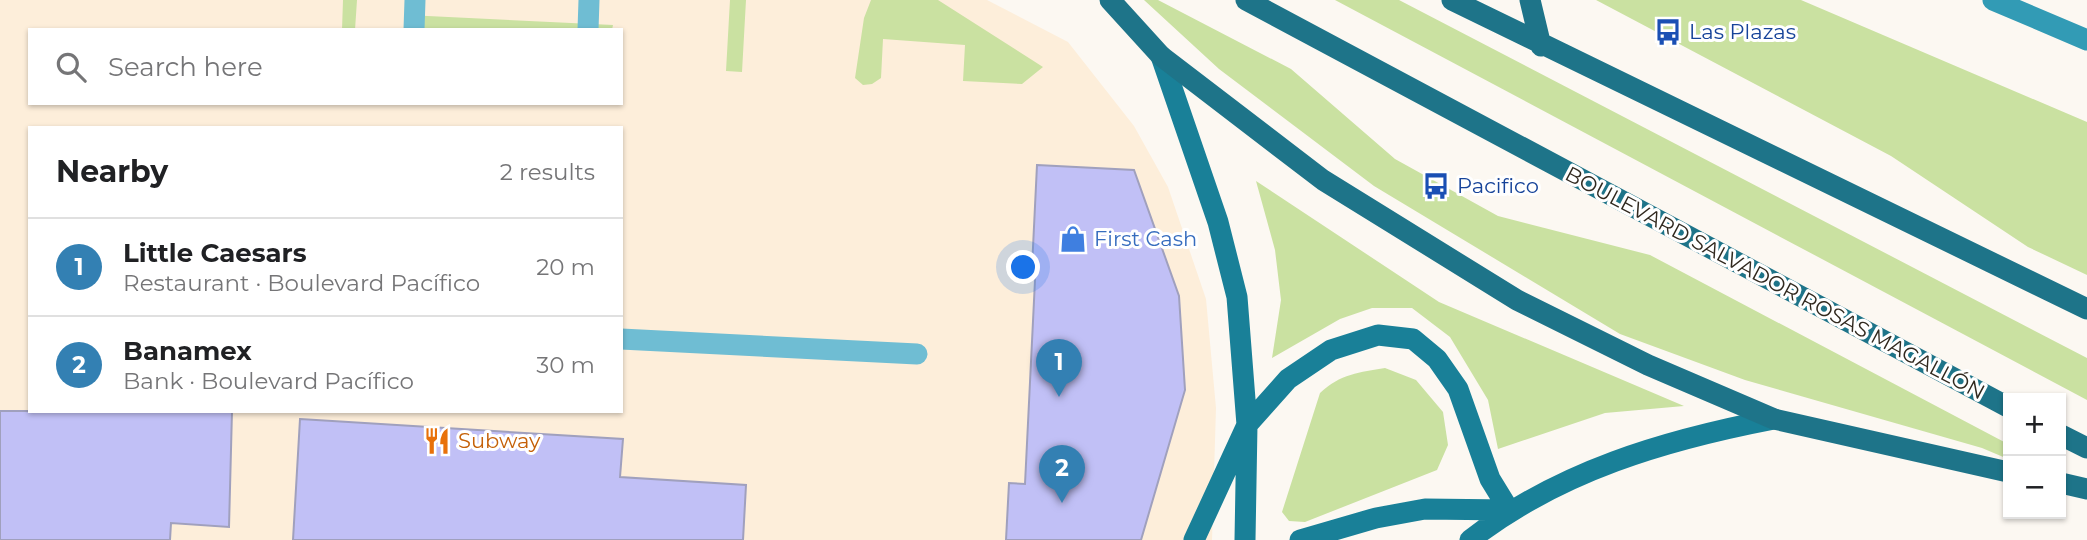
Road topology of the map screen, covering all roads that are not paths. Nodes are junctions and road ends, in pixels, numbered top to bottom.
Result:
1 (415, 0) edge
2 (589, 0) edge
3 (1110, 0) edge
4 (1246, 0) edge
5 (1451, 0) edge
6 (1530, 0) edge
7 (1993, 0) edge
8 (414, 28) edge
9 (588, 28) edge
10 (2087, 40) edge
11 (1541, 46) junction
12 (1161, 55) junction
13 (2087, 309) edge
14 (623, 339) edge
15 (917, 354) dead end
16 (2003, 404) edge
17 (1774, 419) junction
18 (1247, 425) junction
19 (2066, 438) edge
20 (2087, 449) edge
21 (2003, 471) edge
22 (2066, 484) edge
23 (2087, 489) edge
24 (1508, 510) junction
25 (1194, 540) edge
26 (1245, 540) edge
27 (1300, 540) edge
28 (1470, 540) edge

1 - 8 lane
2 - 9 lane
3 - 12 highway
4 - 16 highway, BOULEVARD SALVADOR ROSAS MAGALLÓN
5 - 11 highway
6 - 11 highway
7 - 10 main road
11 - 13 highway
12 - 17 highway
12 - 18 main road
14 - 15 lane
17 - 21 highway
17 - 24 main road
18 - 24 main road
18 - 25 main road
18 - 26 main road
19 - 20 highway
22 - 23 highway
24 - 27 main road
24 - 28 main road

